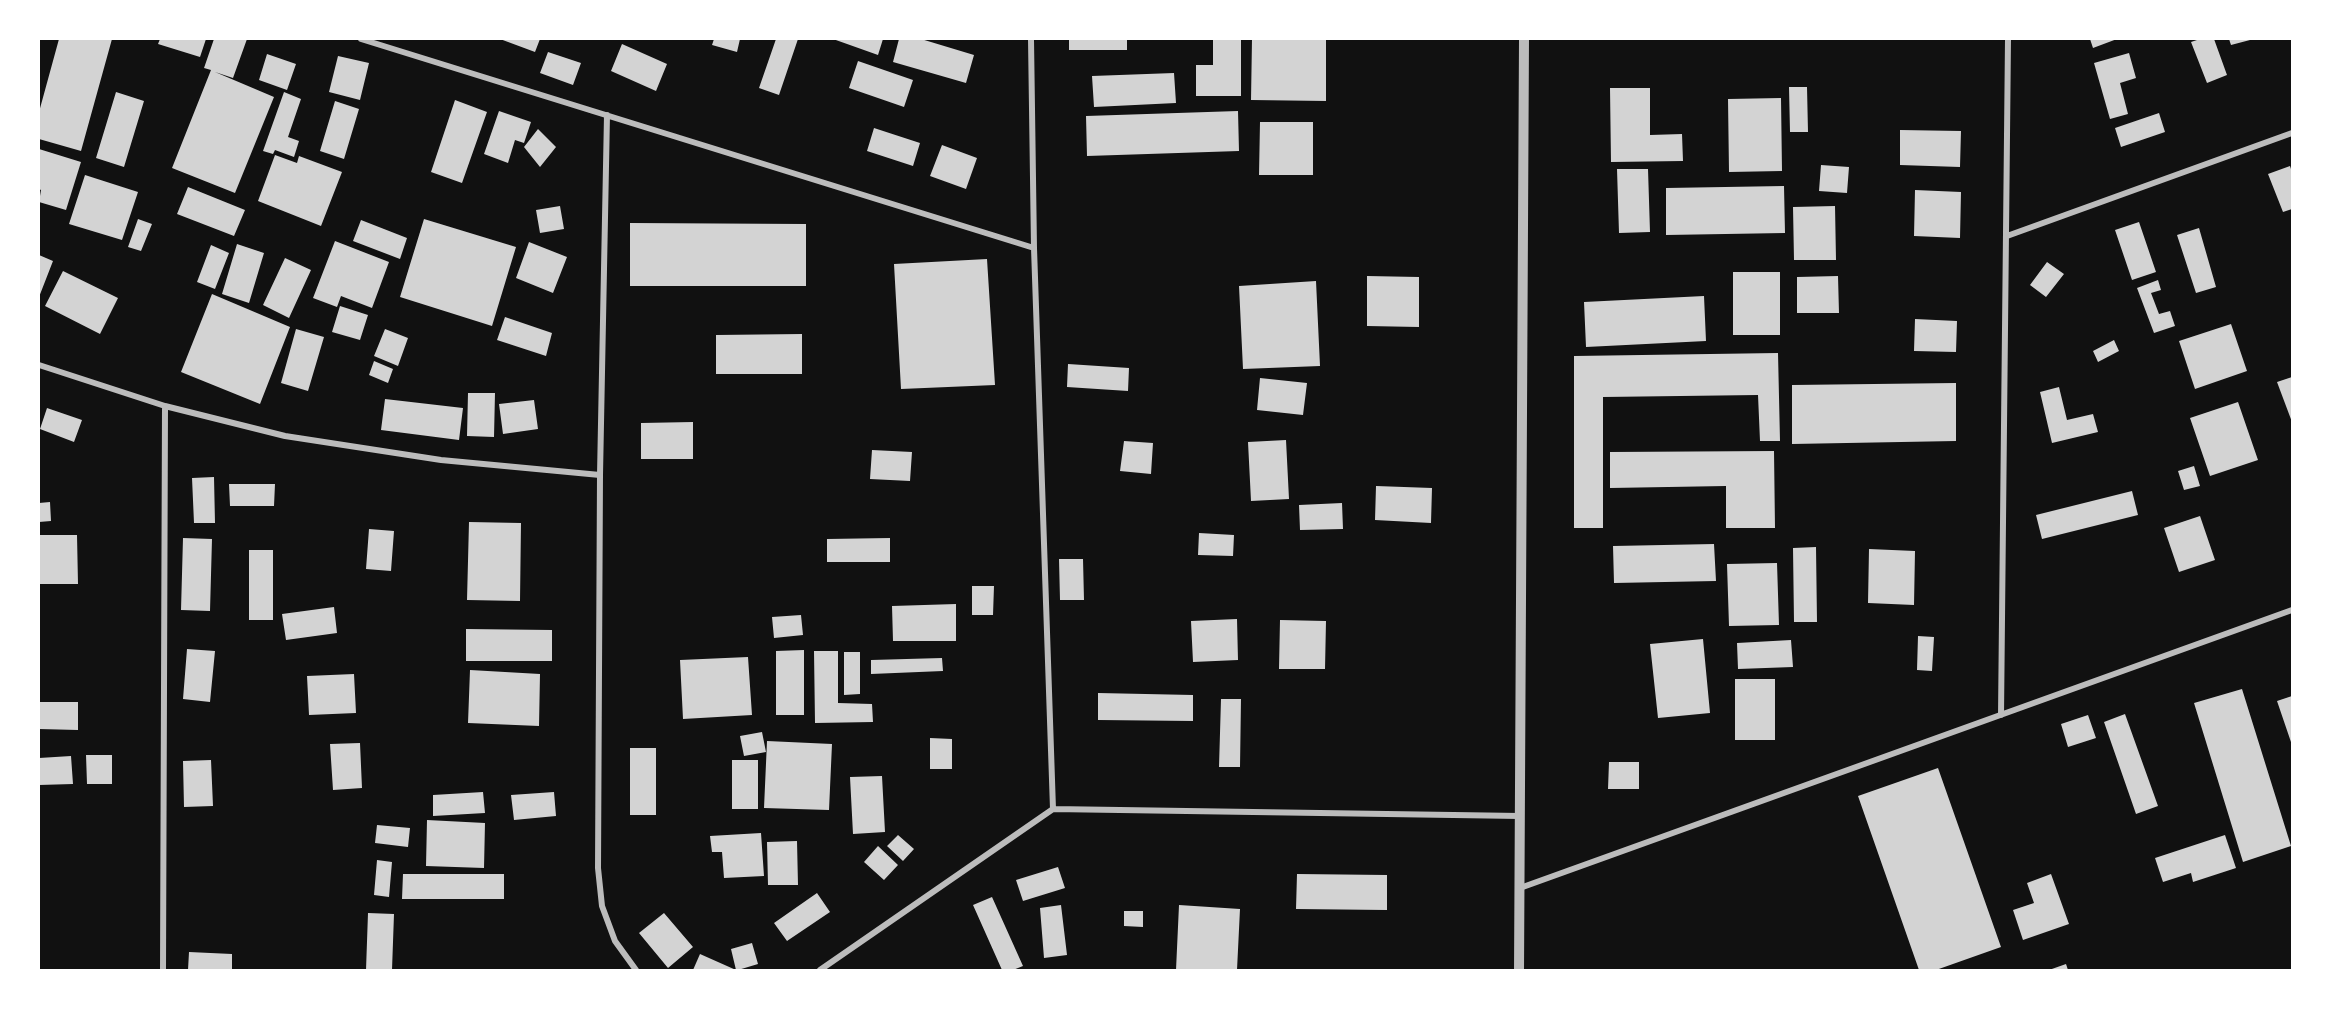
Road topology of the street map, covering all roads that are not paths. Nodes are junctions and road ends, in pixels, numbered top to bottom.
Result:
1 (361, 39) edge
2 (1031, 39) edge
3 (1524, 39) edge
4 (2008, 39) edge
5 (607, 115) junction
6 (2292, 133) edge
7 (2007, 236) junction
8 (1034, 248) junction
9 (39, 365) edge
10 (165, 406) junction
11 (600, 475) junction
12 (2292, 610) edge
13 (2001, 715) junction
14 (1053, 809) junction
15 (1520, 816) junction
16 (1520, 888) junction
17 (163, 970) edge
18 (636, 970) edge
19 (820, 970) edge
20 (1519, 970) edge

1 - 5 street
2 - 8 street
3 - 15 street
4 - 7 street
5 - 8 street
5 - 11 street
6 - 7 street
7 - 13 street
8 - 14 street
9 - 10 street
10 - 11 street
10 - 17 street
11 - 18 street
12 - 13 street
13 - 16 street
14 - 15 street
14 - 19 street
15 - 16 street
16 - 20 street

